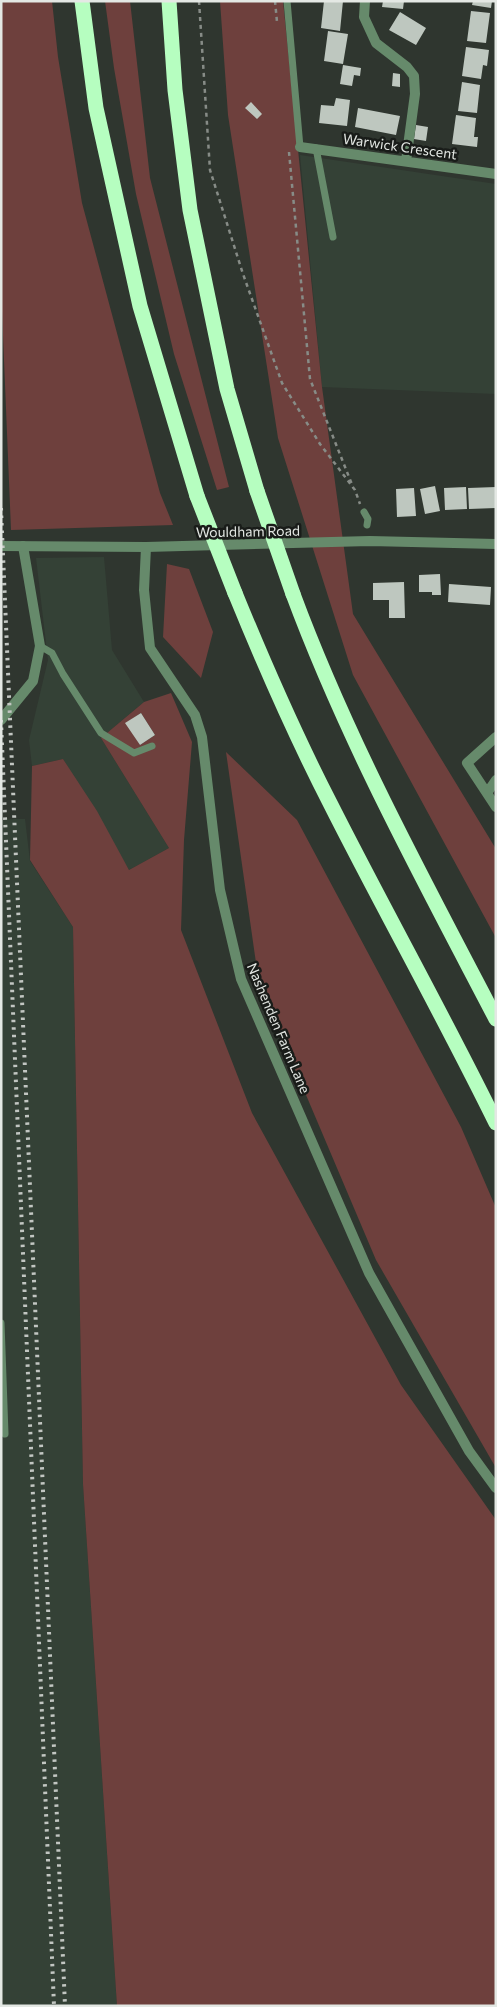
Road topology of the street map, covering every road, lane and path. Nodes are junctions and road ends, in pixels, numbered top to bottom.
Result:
1 (82, 1) edge
2 (169, 1) edge
3 (200, 1) edge
4 (275, 1) edge
5 (287, 1) edge
6 (365, 1) edge
7 (278, 31) dead end
8 (300, 147) joint
9 (316, 148) junction
10 (289, 150) dead end
11 (406, 161) junction
12 (496, 174) edge
13 (333, 237) dead end
14 (355, 490) junction
15 (364, 512) joint
16 (367, 525) dead end
17 (496, 544) edge
18 (1, 546) edge
19 (23, 546) junction
20 (146, 547) junction
21 (40, 646) junction
22 (1, 720) edge
23 (496, 737) edge
24 (152, 746) dead end
25 (496, 780) edge
26 (487, 793) junction
27 (496, 806) edge
28 (496, 1019) edge
29 (496, 1123) edge
30 (1, 1323) edge
31 (6, 1434) dead end
32 (496, 1488) edge

1 - 29 highway, bridge
2 - 28 highway, bridge
3 - 14 path
4 - 7 path
5 - 8 lane
6 - 11 street
8 - 9 street, Warwick Crescent
9 - 11 street, Warwick Crescent
9 - 13 lane
10 - 14 path
11 - 12 street, Warwick Crescent
14 - 15 path
15 - 16 lane
17 - 20 street, Wouldham Road
18 - 19 street, Wouldham Road
19 - 20 street, Wouldham Road
19 - 21 street
20 - 32 street, Nashenden Farm Lane
21 - 22 street
21 - 24 lane
23 - 26 street
25 - 26 street
26 - 27 street
30 - 31 lane

